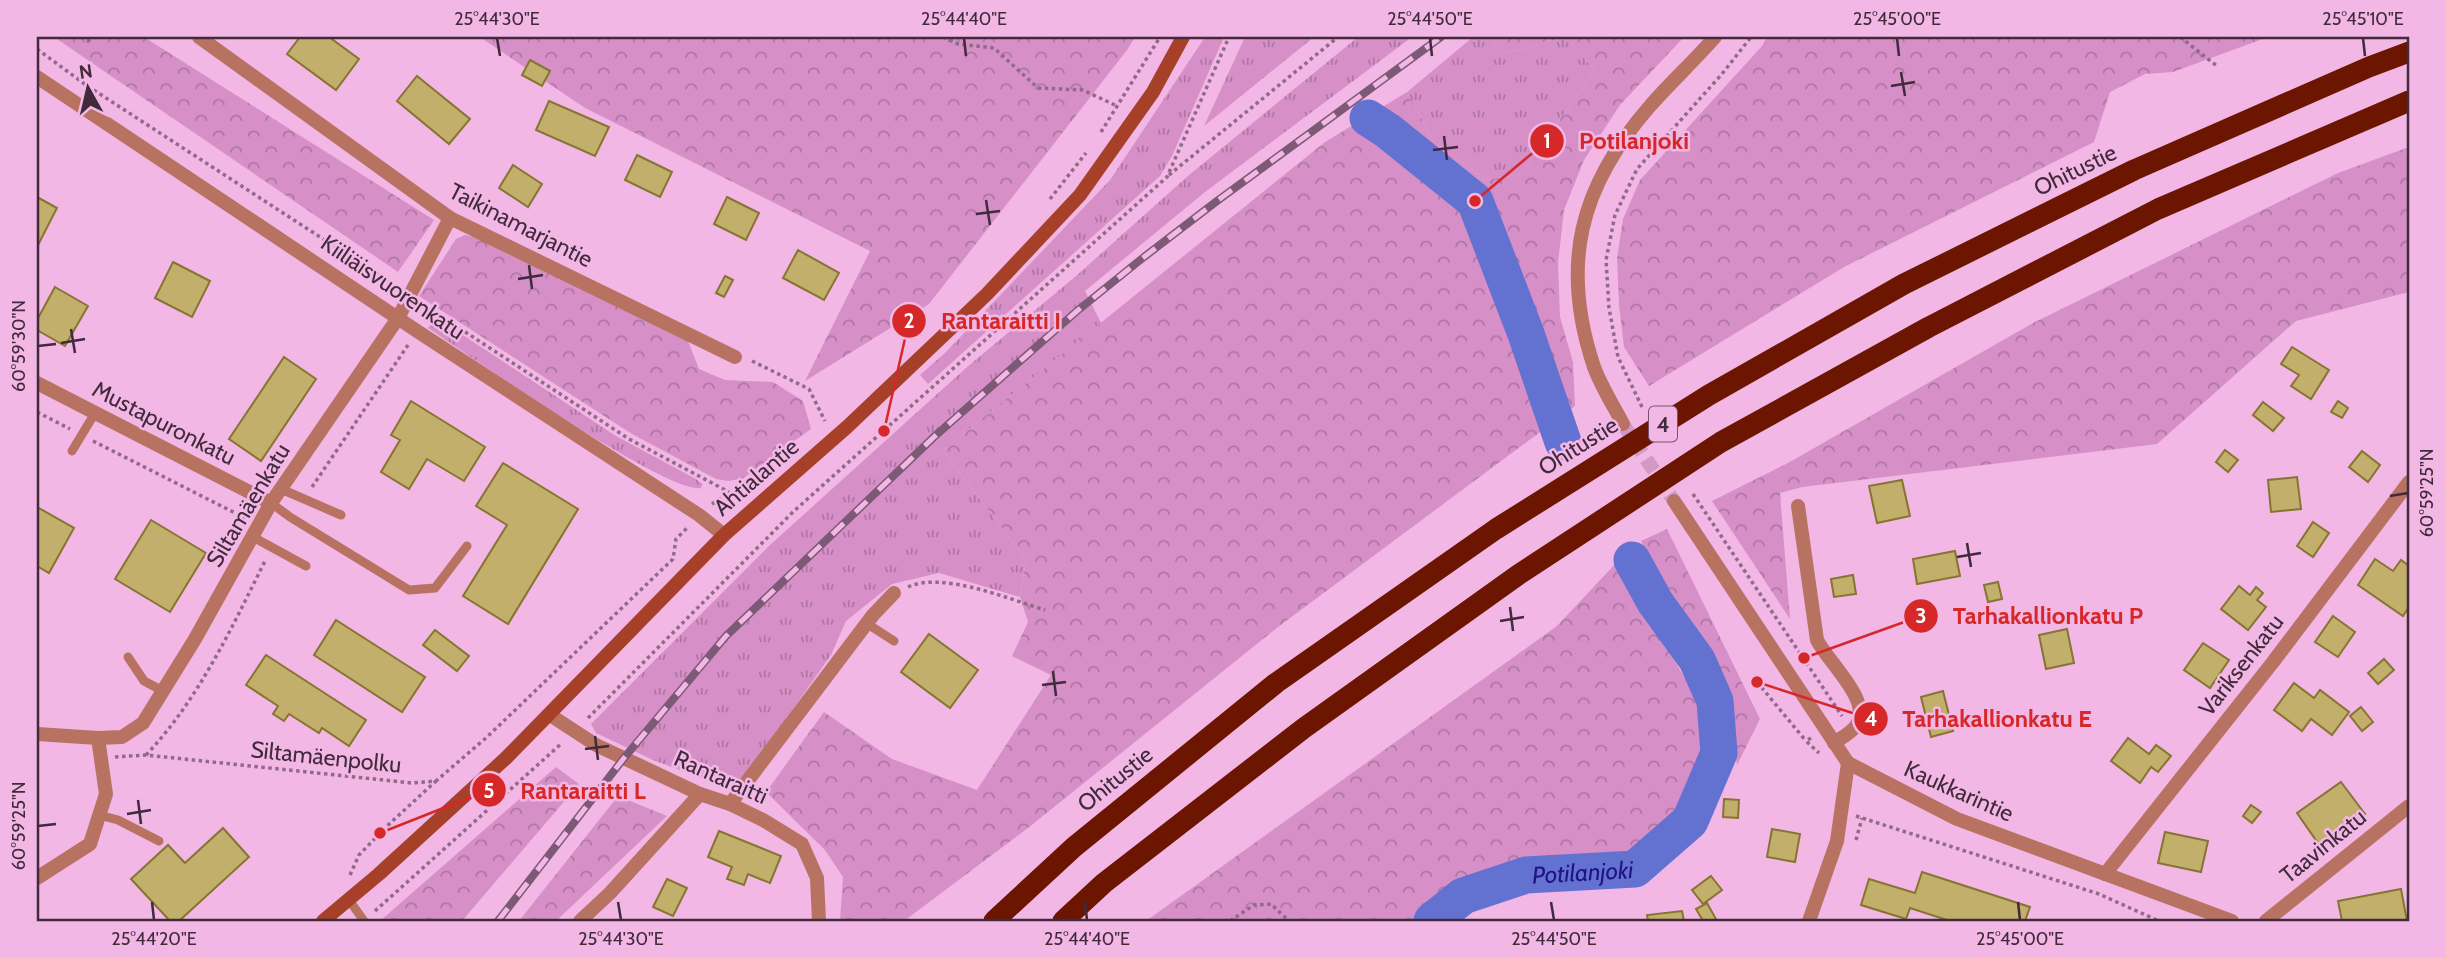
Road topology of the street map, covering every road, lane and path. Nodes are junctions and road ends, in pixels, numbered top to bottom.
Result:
1 (80, 37) edge
2 (95, 37) edge
3 (199, 37) edge
4 (943, 37) edge
5 (1160, 37) edge
6 (1183, 37) edge
7 (1229, 37) edge
8 (1338, 37) edge
9 (1715, 37) edge
10 (1751, 37) edge
11 (2180, 37) edge
12 (37, 49) edge
13 (2409, 52) edge
14 (2217, 66) dead end
15 (37, 77) edge
16 (2409, 101) edge
17 (1117, 106) junction
18 (1095, 142) dead end
19 (1087, 152) dead end
20 (1167, 177) junction
21 (1045, 205) dead end
22 (450, 218) junction
23 (411, 296) junction
24 (398, 318) junction
25 (735, 356) dead end
26 (758, 363) dead end
27 (37, 383) edge
28 (1642, 407) dead end
29 (37, 412) edge
30 (95, 413) junction
31 (834, 415) dead end
32 (825, 421) junction
33 (1623, 424) tunnel mouth
34 (816, 429) dead end
35 (82, 435) junction
36 (72, 452) dead end
37 (762, 479) dead end
38 (2409, 482) edge
39 (281, 489) junction
40 (729, 492) junction
41 (1674, 501) tunnel mouth
42 (271, 503) junction
43 (1798, 506) dead end
44 (699, 514) junction
45 (341, 515) dead end
46 (256, 531) junction
47 (724, 535) junction
48 (467, 546) dead end
49 (306, 566) dead end
50 (894, 593) joint
51 (1045, 610) dead end
52 (866, 623) junction
53 (894, 641) dead end
54 (128, 657) dead end
55 (1757, 682) dead end
56 (163, 691) junction
57 (550, 715) junction
58 (574, 732) junction
59 (37, 734) edge
60 (98, 738) junction
61 (1806, 741) dead end
62 (1834, 743) junction
63 (146, 755) dead end
64 (1848, 763) junction
65 (436, 781) junction
66 (700, 794) junction
67 (730, 804) junction
68 (2409, 806) edge
69 (99, 815) junction
70 (1862, 818) dead end
71 (159, 841) dead end
72 (2105, 874) junction
73 (37, 878) edge
74 (343, 881) dead end
75 (349, 900) junction
76 (374, 912) dead end
77 (323, 921) edge
78 (364, 921) edge
79 (580, 921) edge
80 (819, 921) edge
81 (994, 921) edge
82 (1063, 921) edge
83 (1230, 921) edge
84 (1289, 921) edge
85 (1809, 921) edge
86 (2159, 921) edge
87 (2232, 921) edge
88 (2266, 921) edge

1 - 2 path
3 - 22 street, Taikinamarjantie
4 - 17 path
5 - 17 path
6 - 47 main road, Ahtialantie
7 - 20 path
8 - 20 path
9 - 33 street
10 - 28 path
11 - 14 path
12 - 23 path
13 - 81 highway, Ohitustie / 4
15 - 24 street, Kiiliäisvuorenkatu
16 - 82 highway, 4
17 - 18 path
19 - 21 path
20 - 58 path
22 - 23 street, Siltamäenkatu
22 - 25 street, Taikinamarjantie
23 - 24 street, Siltamäenkatu
23 - 40 path
24 - 39 street, Siltamäenkatu
24 - 44 street, Kiiliäisvuorenkatu
26 - 32 path
27 - 30 street, Mustapuronkatu
29 - 35 path
30 - 35 lane
30 - 42 street, Mustapuronkatu
31 - 32 path
32 - 34 path
35 - 36 lane
35 - 46 path
37 - 40 path
38 - 72 street, Variksenkatu
39 - 42 street, Siltamäenkatu
39 - 45 lane
40 - 44 path
41 - 62 street, Kaukkarintie
42 - 46 street, Siltamäenkatu
42 - 48 lane
43 - 62 street
44 - 47 street, Kiiliäisvuorenkatu
44 - 65 path
46 - 49 lane
46 - 56 street, Siltamäenkatu
47 - 57 main road, Ahtialantie
50 - 51 path
50 - 52 street
52 - 53 lane
52 - 67 street
54 - 56 lane
55 - 61 path
56 - 60 street, Siltamäenkatu
57 - 58 street, Rantaraitti
57 - 75 main road, Ahtialantie
58 - 66 street, Rantaraitti
58 - 76 path
59 - 60 street, Siltamäenkatu
60 - 69 street
62 - 64 street, Kaukkarintie
63 - 65 path, Siltamäenpolku
64 - 72 street, Kaukkarintie
64 - 85 street
65 - 74 path
66 - 67 street, Rantaraitti
66 - 79 street
67 - 80 street, Rantaraitti
68 - 88 street, Taavinkatu
69 - 71 lane
69 - 73 street
70 - 86 path
72 - 87 street, Kaukkarintie
75 - 77 main road, Ahtialantie
75 - 78 lane
83 - 84 path

